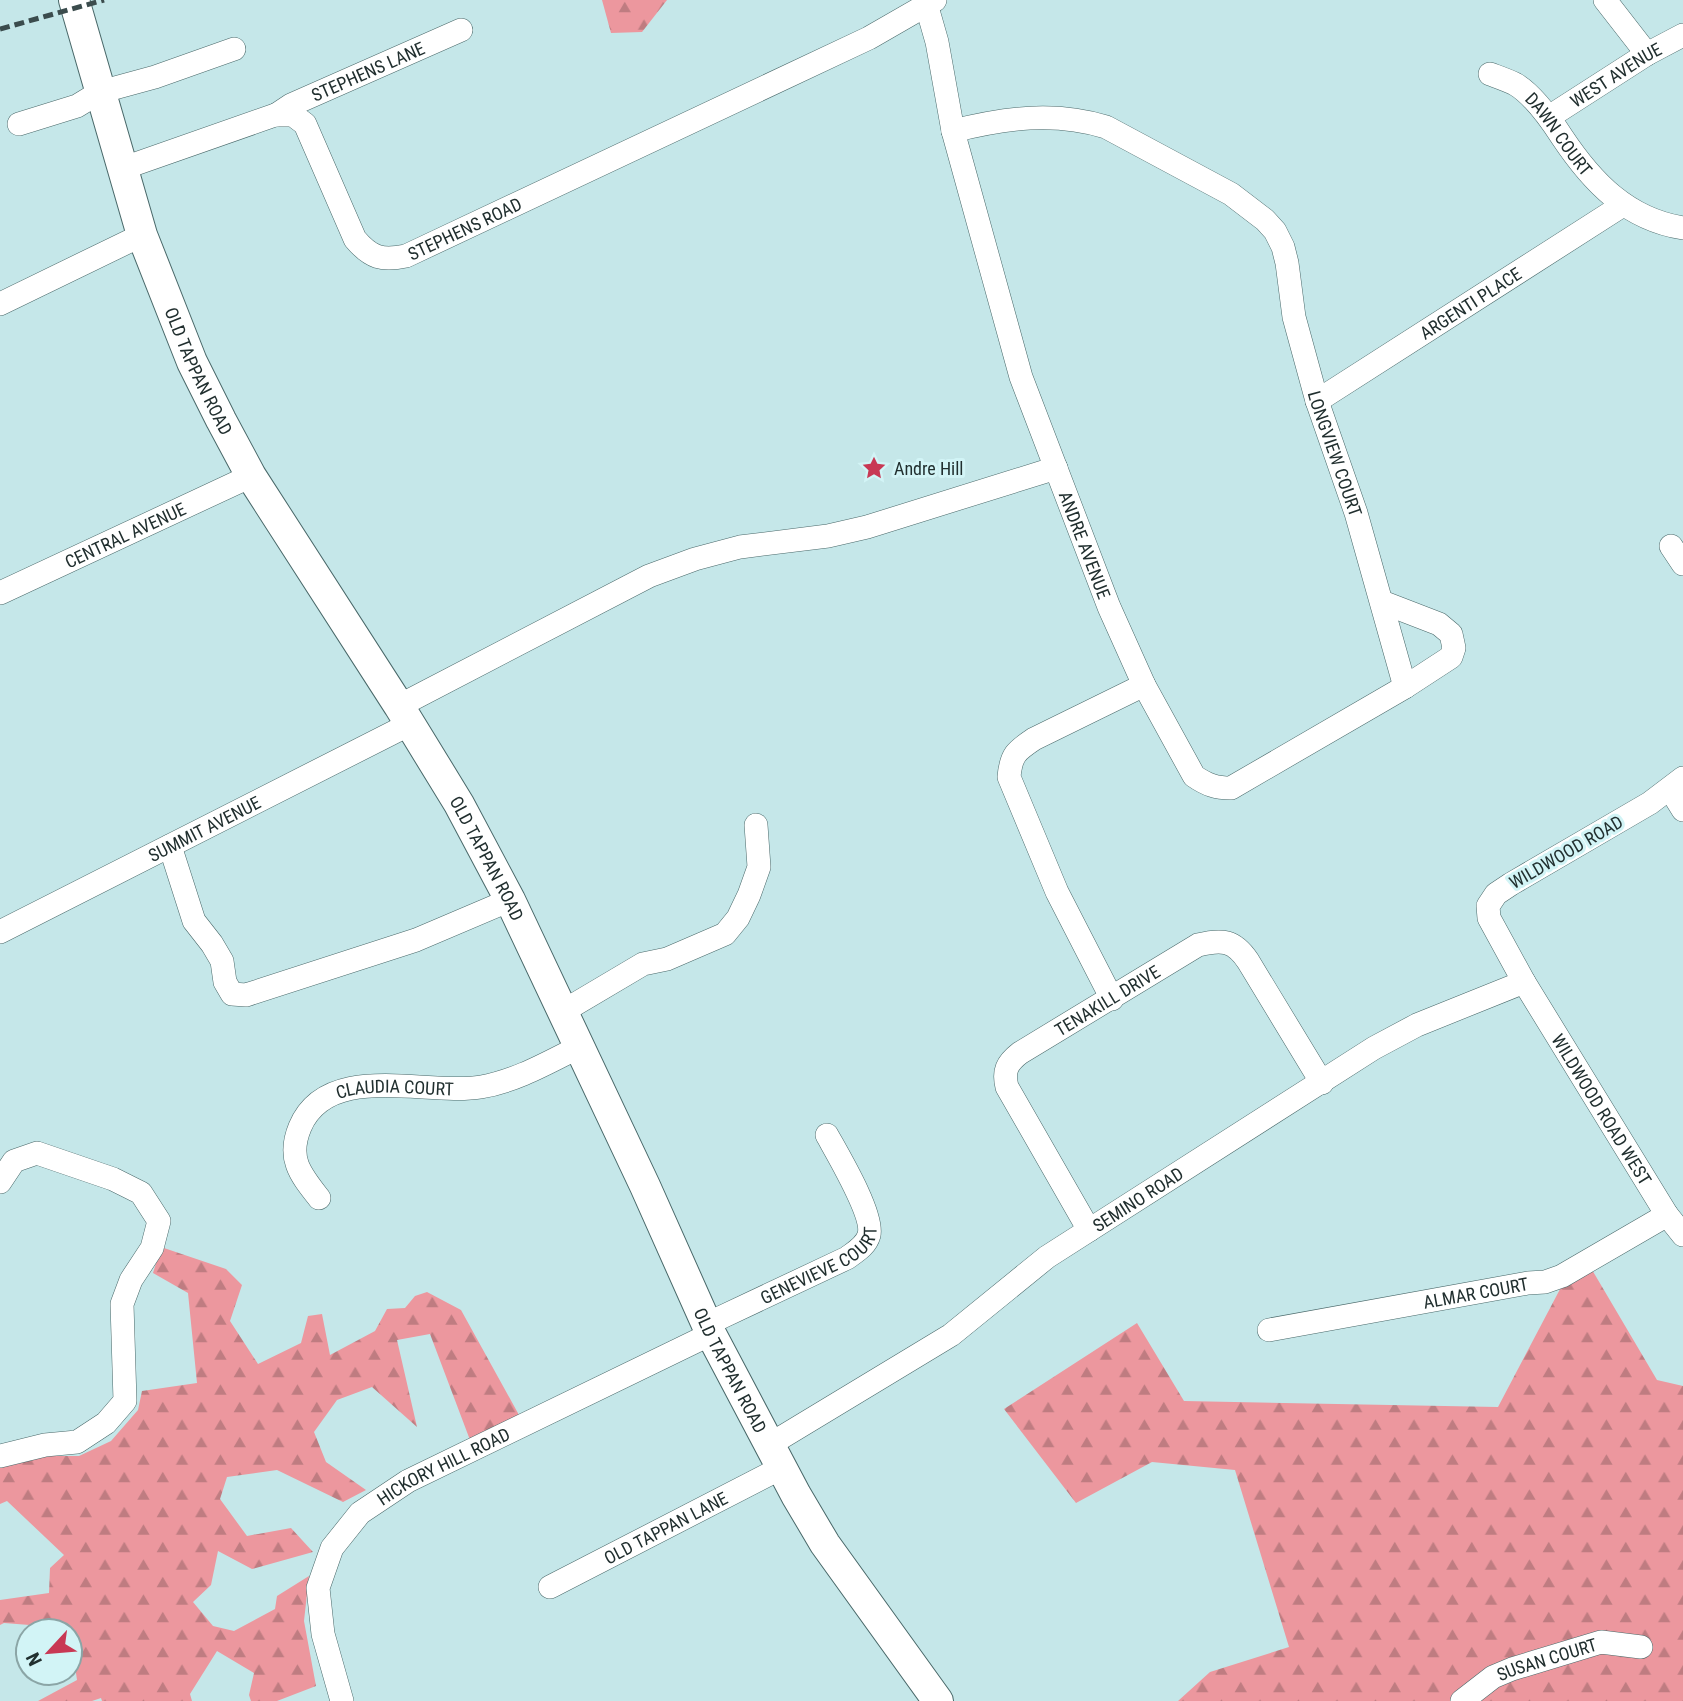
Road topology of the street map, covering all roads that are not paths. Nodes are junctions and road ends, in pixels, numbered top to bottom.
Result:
1 (74, 0) edge
2 (1605, 0) edge
3 (929, 2) edge
4 (461, 30) dead end
5 (1683, 35) edge
6 (234, 49) dead end
7 (1647, 54) junction
8 (1490, 74) dead end
9 (100, 92) junction
10 (275, 115) junction
11 (1549, 117) junction
12 (19, 124) dead end
13 (953, 131) junction
14 (121, 169) junction
15 (1623, 205) junction
16 (1683, 228) edge
17 (142, 235) junction
18 (0, 304) edge
19 (1317, 401) junction
20 (1056, 468) junction
21 (251, 476) junction
22 (0, 593) edge
23 (1382, 602) junction
24 (1144, 685) junction
25 (1405, 687) junction
26 (405, 715) junction
27 (1677, 784) edge
28 (1683, 810) edge
29 (756, 824) dead end
30 (170, 846) junction
31 (510, 900) junction
32 (0, 932) edge
33 (1524, 982) junction
34 (1112, 999) junction
35 (562, 1012) junction
36 (579, 1047) junction
37 (1322, 1083) junction
38 (827, 1135) dead end
39 (0, 1182) edge
40 (319, 1198) dead end
41 (1667, 1216) junction
42 (1089, 1230) junction
43 (1683, 1235) edge
44 (709, 1329) junction
45 (1269, 1330) dead end
46 (0, 1456) edge
47 (775, 1456) junction
48 (550, 1587) dead end
49 (1641, 1647) dead end
50 (342, 1701) edge
51 (937, 1701) edge
52 (1462, 1701) edge

1 - 9 main road, OLD TAPPAN ROAD
2 - 7 street
3 - 10 street, STEPHENS ROAD
3 - 13 street, ANDRE AVENUE
4 - 10 street, STEPHENS LANE
5 - 7 street, WEST AVENUE
6 - 9 street
7 - 11 street, WEST AVENUE
8 - 11 street, DAWN COURT
9 - 12 street
9 - 14 main road, OLD TAPPAN ROAD
10 - 14 street
11 - 15 street, DAWN COURT
13 - 19 street, LONGVIEW COURT
13 - 20 street, ANDRE AVENUE
14 - 17 main road, OLD TAPPAN ROAD
15 - 16 street, DAWN COURT
15 - 19 street, ARGENTI PLACE
17 - 18 street
17 - 21 main road, OLD TAPPAN ROAD
19 - 23 street, LONGVIEW COURT
20 - 24 street, ANDRE AVENUE
20 - 26 street
21 - 22 street, CENTRAL AVENUE
21 - 26 main road, OLD TAPPAN ROAD
23 - 25 street, LONGVIEW COURT
23 - 25 street
24 - 25 street
24 - 34 street
26 - 30 street, SUMMIT AVENUE
26 - 31 main road, OLD TAPPAN ROAD
27 - 28 street
27 - 33 street, WILDWOOD ROAD
29 - 35 street
30 - 31 street
30 - 32 street, SUMMIT AVENUE
31 - 35 main road, OLD TAPPAN ROAD
33 - 37 street, SEMINO ROAD
33 - 41 street, WILDWOOD ROAD WEST
34 - 37 street, TENAKILL DRIVE
34 - 42 street, TENAKILL DRIVE
35 - 36 main road, OLD TAPPAN ROAD
36 - 40 street, CLAUDIA COURT
36 - 44 main road, OLD TAPPAN ROAD
37 - 42 street, SEMINO ROAD
38 - 44 street, GENEVIEVE COURT
39 - 46 street
41 - 43 street, WILDWOOD ROAD WEST
41 - 45 street, ALMAR COURT
42 - 47 street, SEMINO ROAD
44 - 47 main road, OLD TAPPAN ROAD
44 - 50 street, HICKORY HILL ROAD
47 - 48 street, OLD TAPPAN LANE
47 - 51 main road, OLD TAPPAN ROAD
49 - 52 street, SUSAN COURT

